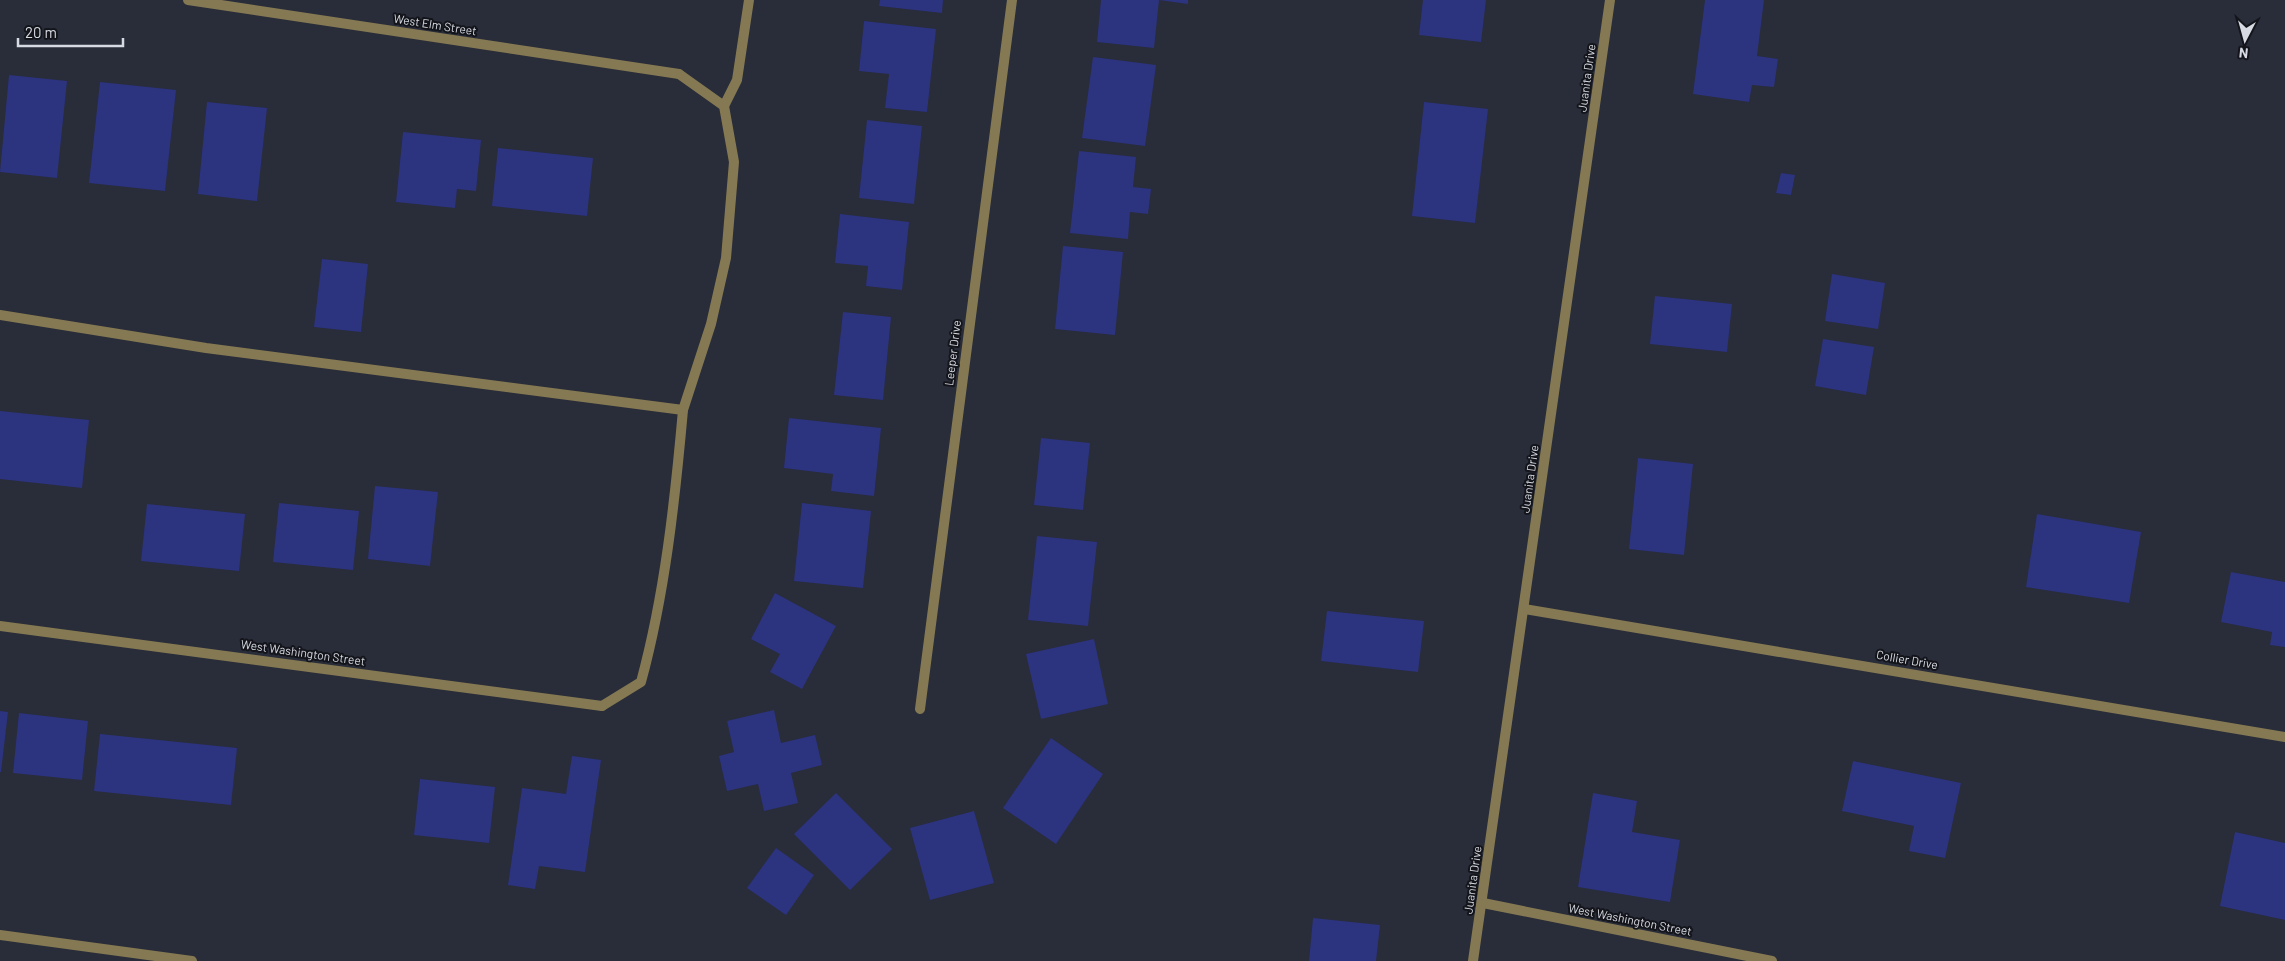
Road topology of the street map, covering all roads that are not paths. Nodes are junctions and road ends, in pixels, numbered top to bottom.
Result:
1 (188, 0) edge
2 (748, 0) edge
3 (1012, 0) edge
4 (1610, 0) edge
5 (724, 106) junction
6 (0, 315) edge
7 (683, 410) junction
8 (1524, 609) junction
9 (0, 626) edge
10 (920, 709) dead end
11 (2285, 737) edge
12 (1483, 903) junction
13 (0, 935) edge
14 (192, 961) edge
15 (1473, 961) edge
16 (1772, 961) edge

1 - 5 street, West Elm Street
2 - 5 street
3 - 10 street, Leeper Drive
4 - 8 street, Juanita Drive
5 - 7 street
6 - 7 street
7 - 9 street, West Washington Street
8 - 11 street, Collier Drive
8 - 12 street, Juanita Drive
12 - 15 street, Juanita Drive
12 - 16 street, West Washington Street
13 - 14 street

